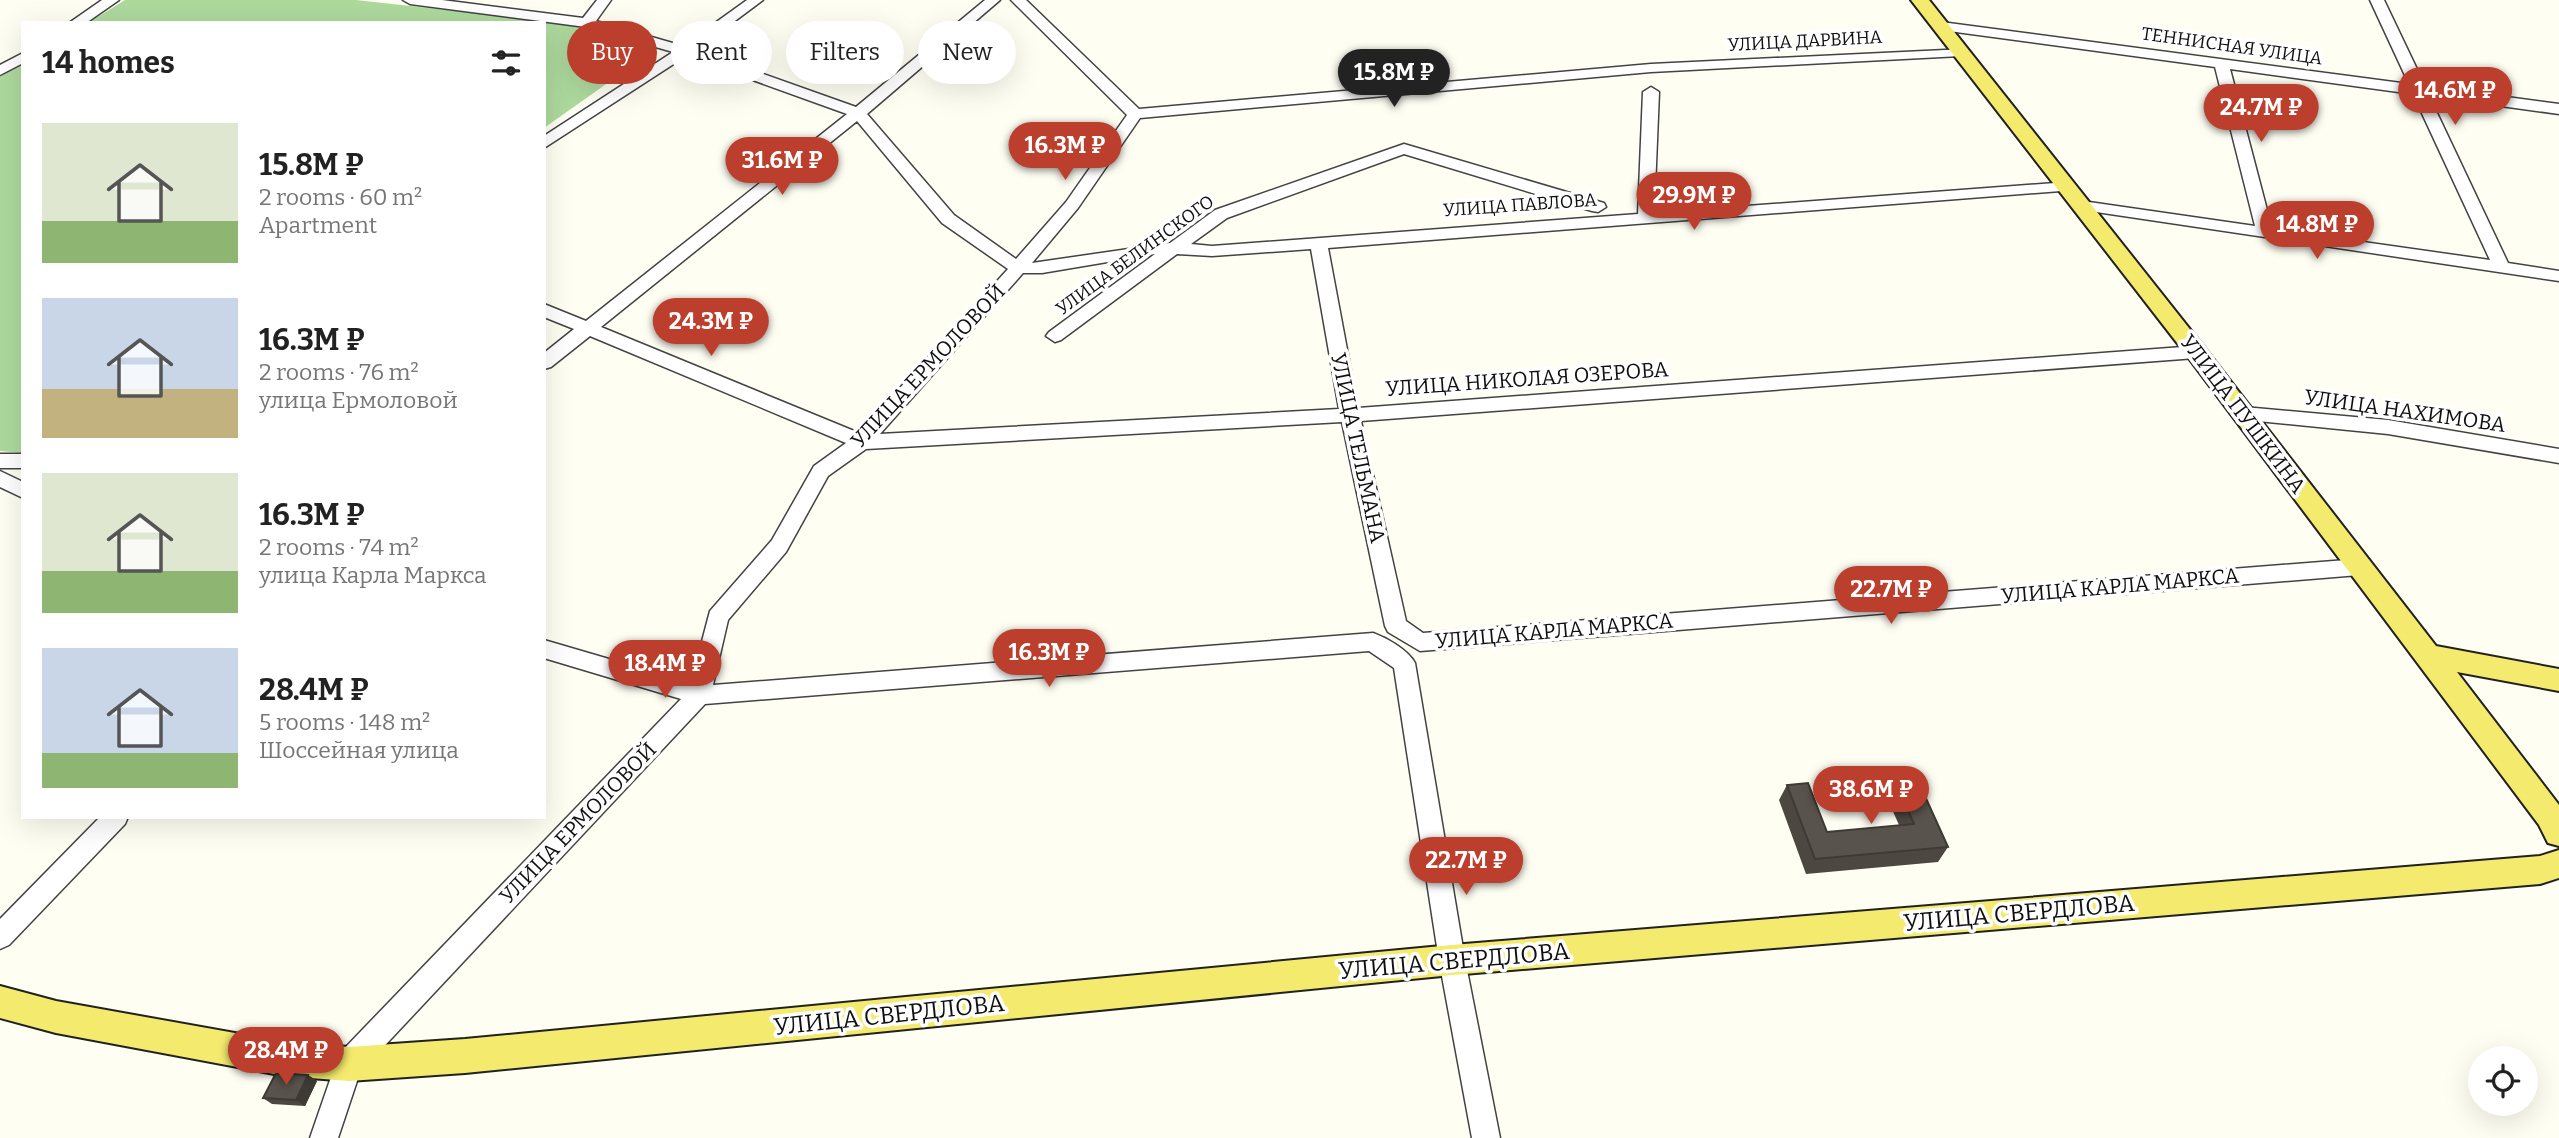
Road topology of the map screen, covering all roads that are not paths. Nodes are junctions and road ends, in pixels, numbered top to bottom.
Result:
1 (113, 0) edge
2 (410, 0) edge
3 (604, 0) edge
4 (756, 0) edge
5 (993, 0) edge
6 (1018, 0) edge
7 (1920, 0) edge
8 (2376, 0) edge
9 (79, 21) edge
10 (572, 21) edge
11 (588, 21) edge
12 (727, 21) edge
13 (1941, 26) junction
14 (1961, 52) junction
15 (21, 58) edge
16 (671, 60) edge
17 (2221, 63) junction
18 (0, 71) edge
19 (772, 82) edge
20 (2417, 91) junction
21 (1651, 92) dead end
22 (2559, 109) edge
23 (858, 113) junction
24 (1135, 114) junction
25 (546, 142) edge
26 (2068, 187) junction
27 (2082, 206) junction
28 (1598, 207) dead end
29 (1646, 217) junction
30 (2265, 234) junction
31 (1318, 241) junction
32 (1174, 248) junction
33 (1018, 268) junction
34 (2502, 268) junction
35 (2559, 276) edge
36 (546, 311) edge
37 (586, 328) junction
38 (1055, 336) dead end
39 (2196, 352) junction
40 (546, 361) edge
41 (2244, 414) junction
42 (1350, 415) junction
43 (862, 442) junction
44 (2559, 457) edge
45 (0, 461) edge
46 (21, 461) edge
47 (0, 478) edge
48 (21, 490) edge
49 (2359, 567) junction
50 (1420, 642) joint
51 (546, 650) edge
52 (2428, 656) junction
53 (2559, 680) edge
54 (699, 695) junction
55 (114, 819) edge
56 (2559, 833) edge
57 (2559, 864) edge
58 (0, 937) edge
59 (1452, 960) junction
60 (0, 1002) edge
61 (349, 1064) junction
62 (324, 1138) edge
63 (1486, 1138) edge

1 - 9 street
2 - 10 street
3 - 11 street
4 - 12 street
5 - 23 street
6 - 24 street
7 - 13 main road, УЛИЦА ПУШКИНА
8 - 20 street
13 - 14 main road, УЛИЦА ПУШКИНА
13 - 17 street, ТЕННИСНАЯ УЛИЦА
14 - 24 street, УЛИЦА ДАРВИНА
14 - 26 main road, УЛИЦА ПУШКИНА
15 - 18 street
16 - 25 street
17 - 20 street, ТЕННИСНАЯ УЛИЦА
17 - 30 street
19 - 23 street
20 - 22 street, ТЕННИСНАЯ УЛИЦА
20 - 34 street
21 - 29 street
23 - 33 street
23 - 37 street
24 - 33 street, УЛИЦА ЕРМОЛОВОЙ
26 - 27 main road, УЛИЦА ПУШКИНА
26 - 29 street, УЛИЦА ПАВЛОВА
27 - 30 street
27 - 39 main road, УЛИЦА ПУШКИНА
28 - 32 street, УЛИЦА БЕЛИНСКОГО
29 - 31 street, УЛИЦА ПАВЛОВА
30 - 34 street
31 - 32 street, УЛИЦА ПАВЛОВА
31 - 42 street, УЛИЦА ТЕЛЬМАНА
32 - 33 street, УЛИЦА ПАВЛОВА
32 - 38 street, УЛИЦА БЕЛИНСКОГО
33 - 43 street, УЛИЦА ЕРМОЛОВОЙ
34 - 35 street
36 - 37 street
37 - 40 street
37 - 43 street
39 - 41 main road, УЛИЦА ПУШКИНА
39 - 42 street, УЛИЦА НИКОЛАЯ ОЗЕРОВА
41 - 44 street, УЛИЦА НАХИМОВА
41 - 49 main road, УЛИЦА ПУШКИНА
42 - 43 street, УЛИЦА НИКОЛАЯ ОЗЕРОВА
42 - 50 street, УЛИЦА ТЕЛЬМАНА
43 - 54 street, УЛИЦА ЕРМОЛОВОЙ
45 - 46 street
47 - 48 street
49 - 50 street, УЛИЦА КАРЛА МАРКСА
49 - 52 main road, УЛИЦА ПУШКИНА
51 - 54 street
52 - 53 main road
52 - 56 main road, УЛИЦА ПУШКИНА
54 - 59 street
54 - 61 street, УЛИЦА ЕРМОЛОВОЙ
55 - 58 street
57 - 59 main road, УЛИЦА СВЕРДЛОВА
59 - 61 main road, УЛИЦА СВЕРДЛОВА
59 - 63 street
60 - 61 main road
61 - 62 street, УЛИЦА ЕРМОЛОВОЙ

